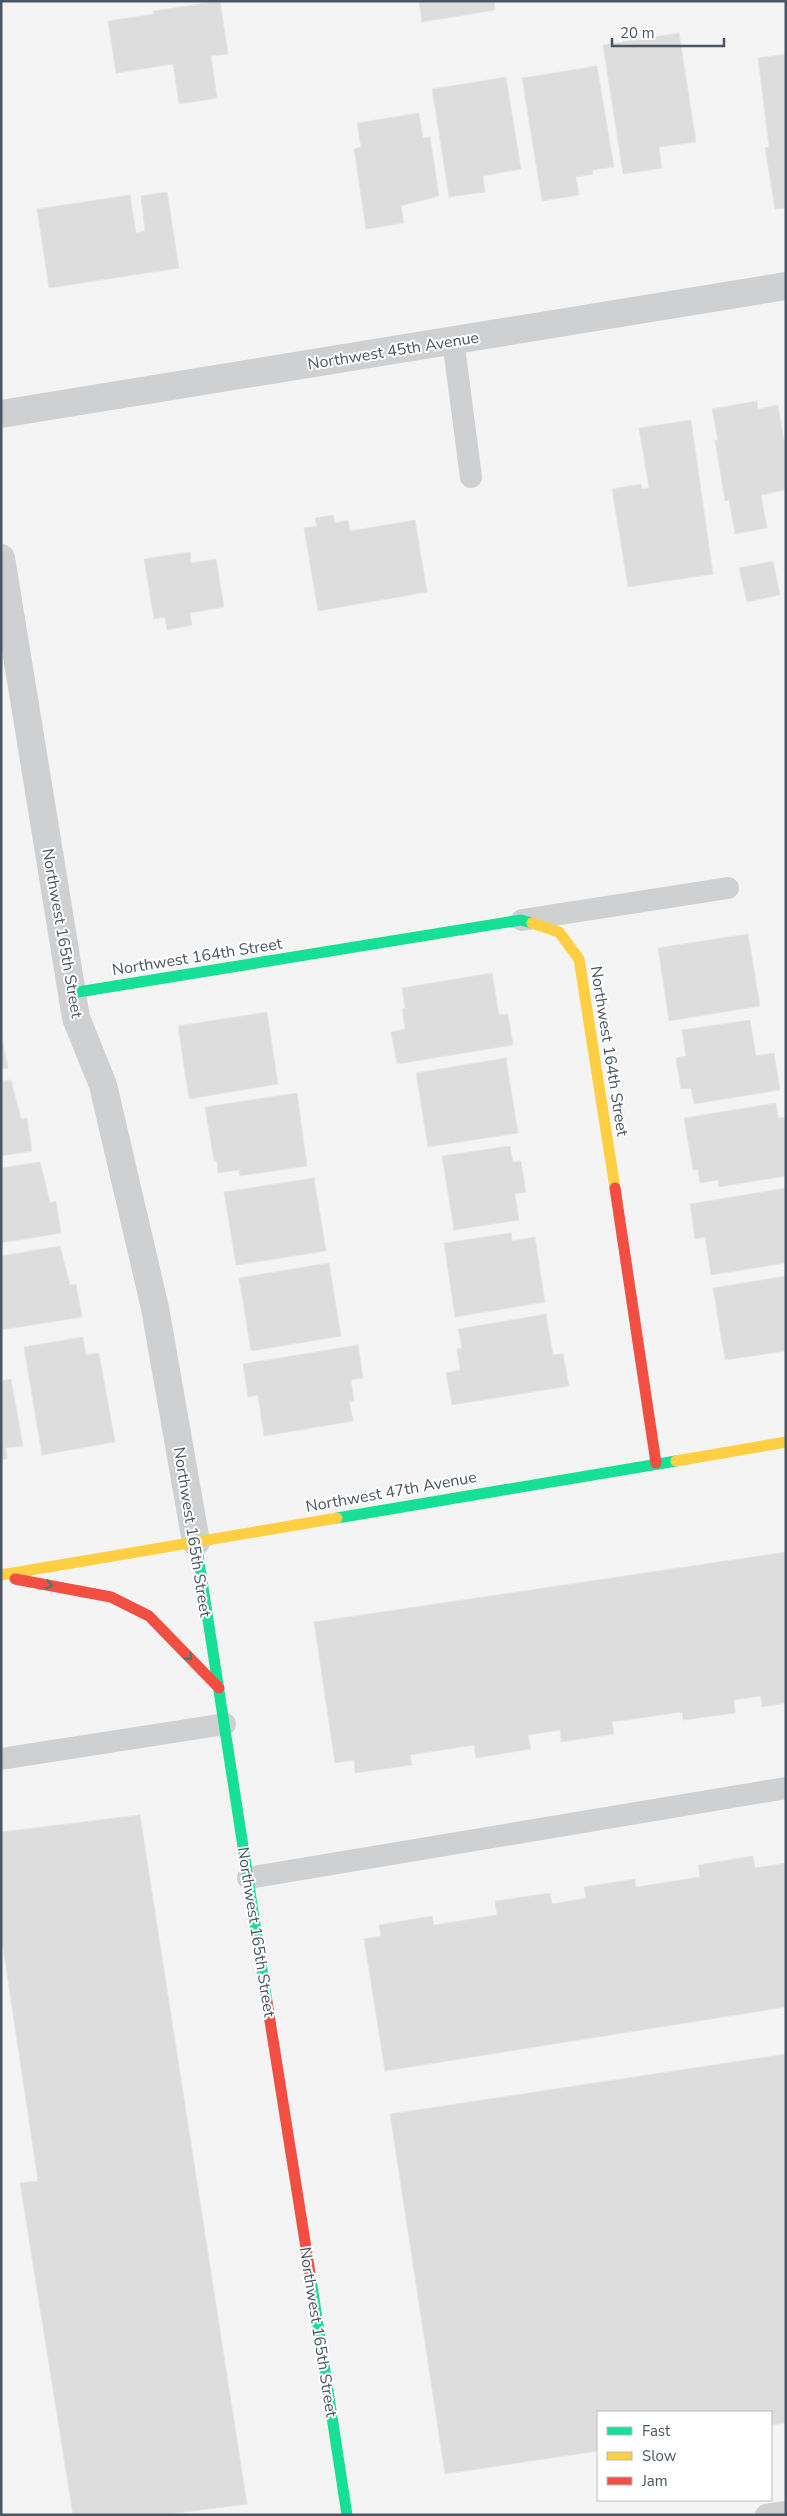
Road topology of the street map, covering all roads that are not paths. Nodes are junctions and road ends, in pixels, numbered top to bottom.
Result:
1 (786, 286) edge
2 (453, 340) junction
3 (1, 414) edge
4 (471, 477) dead end
5 (1, 558) edge
6 (728, 888) dead end
7 (521, 920) junction
8 (72, 993) junction
9 (786, 1442) edge
10 (656, 1463) junction
11 (196, 1542) junction
12 (1, 1576) edge
13 (219, 1688) junction
14 (224, 1724) junction
15 (1, 1759) edge
16 (786, 1788) edge
17 (248, 1878) junction
18 (786, 2512) edge
19 (347, 2515) edge
20 (766, 2515) edge

1 - 2 street, Northwest 45th Avenue
2 - 3 street, Northwest 45th Avenue
2 - 4 lane
5 - 8 street, Northwest 165th Street
6 - 7 lane
7 - 8 street, Northwest 164th Street
7 - 10 street, Northwest 164th Street
8 - 11 street, Northwest 165th Street
9 - 10 street, Northwest 47th Avenue
10 - 11 street, Northwest 47th Avenue
11 - 12 street, Northwest 47th Avenue
11 - 13 street, Northwest 165th Street
12 -> 13 street
13 - 14 street, Northwest 165th Street
14 - 15 lane
14 - 17 street, Northwest 165th Street
16 - 17 lane
17 - 19 street, Northwest 165th Street
18 - 20 lane

